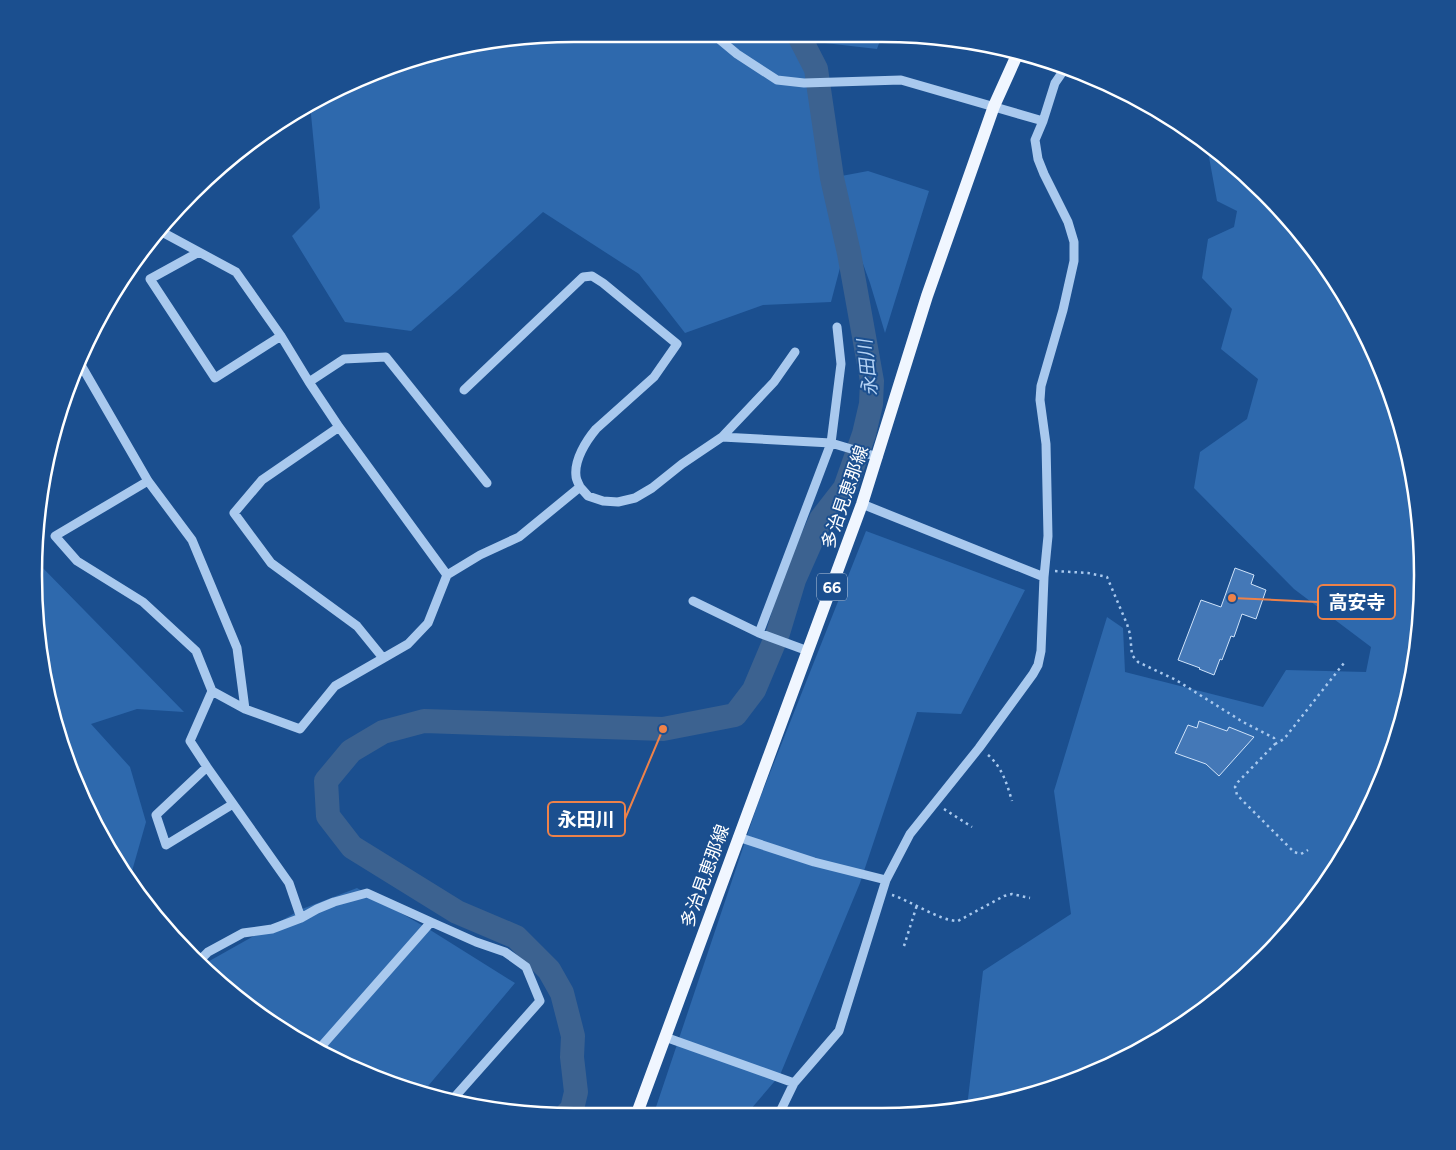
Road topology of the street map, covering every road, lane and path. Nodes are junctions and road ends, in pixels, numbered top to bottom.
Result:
1 (723, 42) edge
2 (1015, 60) edge
3 (1061, 74) edge
4 (994, 106) junction
5 (1043, 121) junction
6 (166, 234) edge
7 (199, 252) junction
8 (837, 327) dead end
9 (282, 336) junction
10 (795, 352) dead end
11 (84, 370) edge
12 (309, 382) junction
13 (464, 390) dead end
14 (339, 427) junction
15 (722, 437) junction
16 (835, 443) junction
17 (874, 456) junction
18 (148, 481) junction
19 (487, 483) dead end
20 (580, 487) junction
21 (862, 504) junction
22 (1044, 574) junction
23 (447, 575) junction
24 (693, 601) dead end
25 (763, 634) junction
26 (803, 649) junction
27 (383, 658) junction
28 (1344, 663) dead end
29 (212, 691) junction
30 (245, 708) junction
31 (1275, 744) junction
32 (979, 748) junction
33 (206, 767) junction
34 (1012, 801) dead end
35 (935, 803) junction
36 (233, 804) junction
37 (972, 827) dead end
38 (738, 837) junction
39 (1308, 850) dead end
40 (886, 880) junction
41 (882, 892) junction
42 (1030, 898) dead end
43 (917, 905) junction
44 (301, 918) junction
45 (431, 922) junction
46 (904, 946) dead end
47 (203, 957) edge
48 (664, 1037) junction
49 (323, 1044) edge
50 (794, 1083) junction
51 (457, 1094) edge
52 (639, 1108) edge
53 (782, 1108) edge

1 - 4 street
2 - 4 main road, 多治見恵那線 / 66
3 - 5 street
4 - 5 street
4 - 17 main road, 多治見恵那線 / 66
5 - 22 street
6 - 7 street
7 - 9 street
7 - 9 street
8 - 16 street
9 - 12 street
10 - 15 street
11 - 18 street
12 - 14 street
12 - 19 street
13 - 20 street
14 - 23 street
14 - 27 street
15 - 16 street
15 - 20 street
16 - 17 street
16 - 25 street
17 - 21 main road, 多治見恵那線 / 66
18 - 29 street
18 - 30 street
20 - 23 street
21 - 22 street
21 - 26 main road, 多治見恵那線 / 66
22 - 31 path
22 - 32 street
23 - 27 street
24 - 25 street
25 - 26 street
26 - 38 main road, 多治見恵那線 / 66
27 - 30 street
28 - 31 path
29 - 30 street
29 - 33 street
31 - 39 path
32 - 34 path
32 - 35 street
33 - 36 street
33 - 36 street
35 - 37 path
35 - 40 street
36 - 44 street
38 - 40 street
38 - 48 main road, 多治見恵那線 / 66
40 - 41 street
41 - 43 path
41 - 50 street
42 - 43 path
43 - 46 path
44 - 45 street
44 - 47 street
45 - 49 street
45 - 51 street
48 - 50 street
48 - 52 main road, 多治見恵那線 / 66
50 - 53 street

